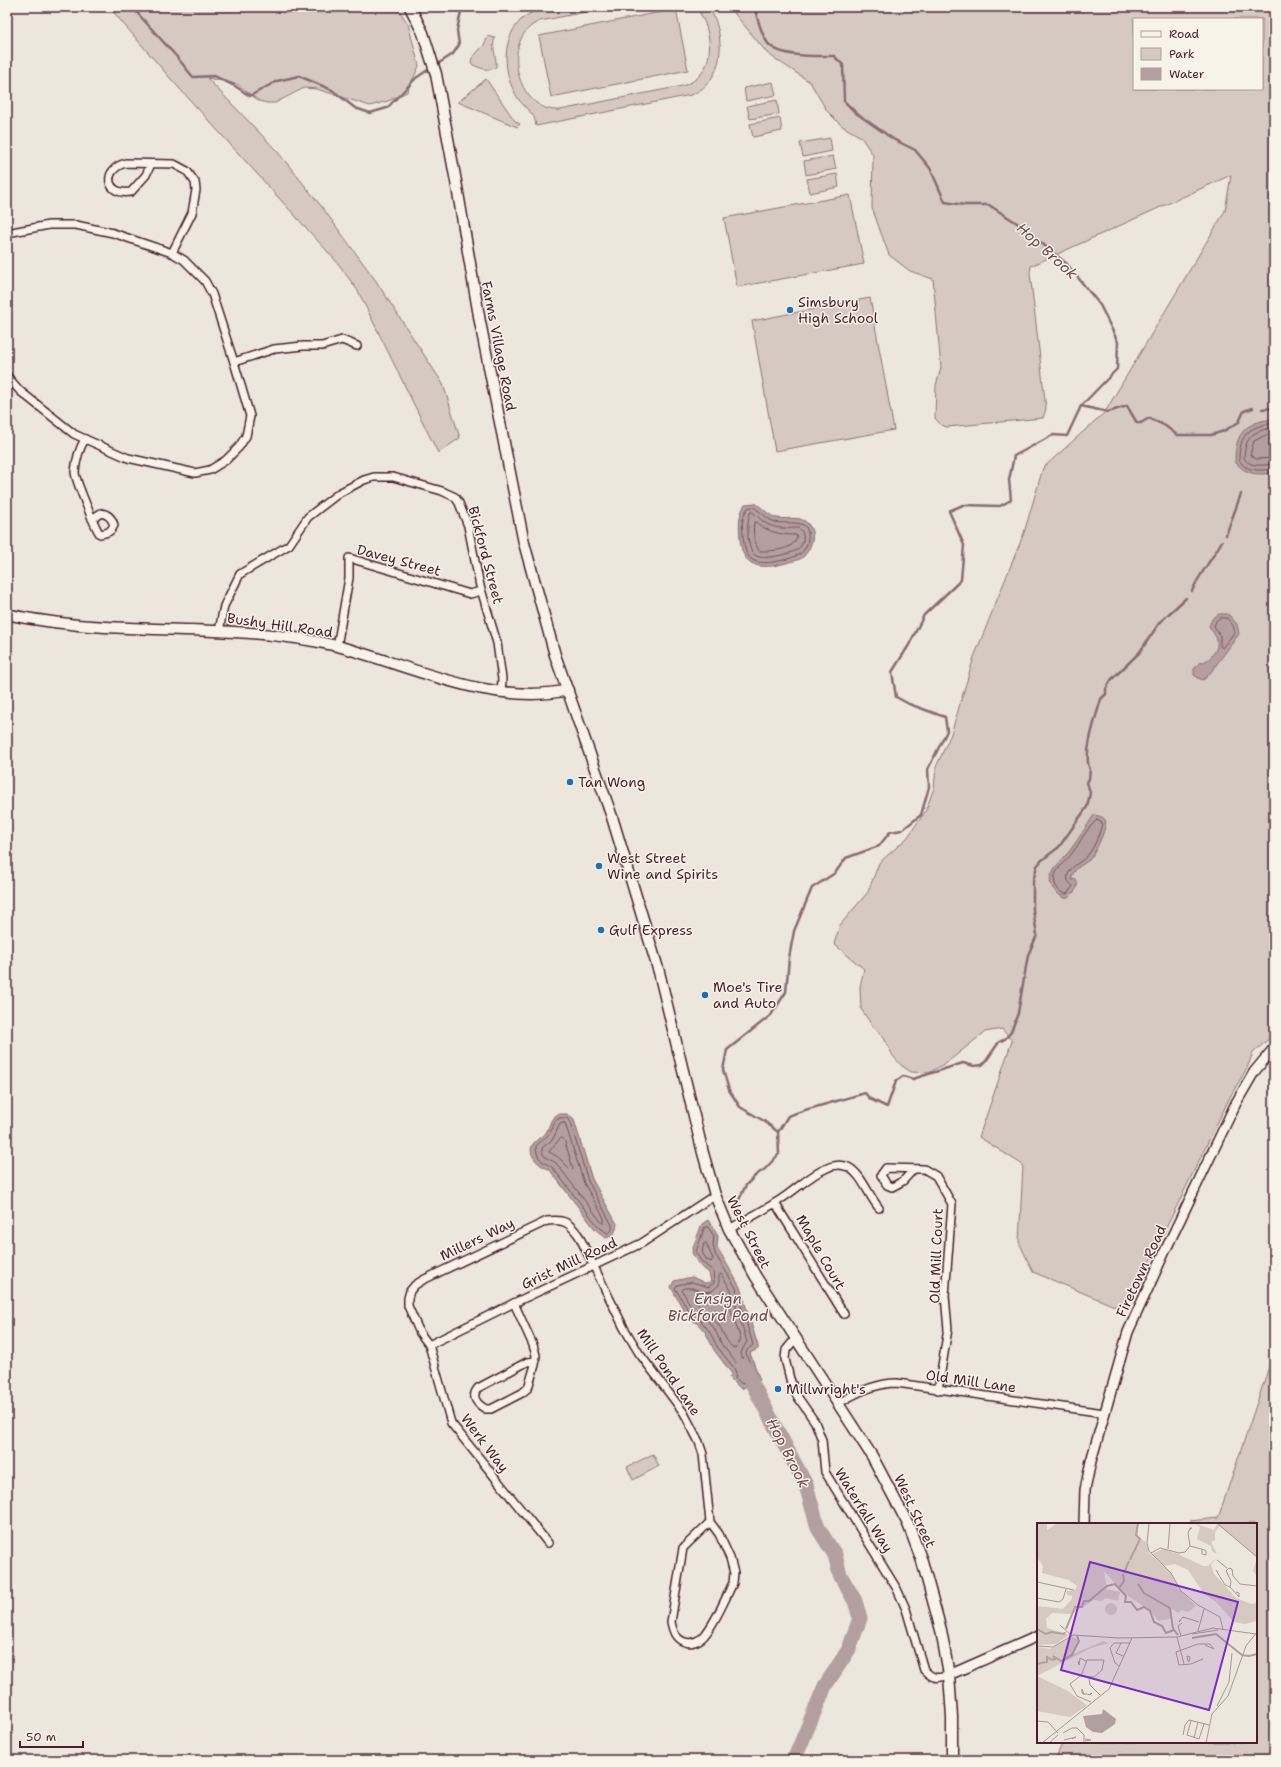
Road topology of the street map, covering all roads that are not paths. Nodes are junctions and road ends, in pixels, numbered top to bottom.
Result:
1 (413, 9) edge
2 (151, 164) junction
3 (7, 233) edge
4 (172, 253) junction
5 (357, 346) dead end
6 (234, 362) junction
7 (7, 376) edge
8 (85, 439) junction
9 (92, 519) dead end
10 (481, 591) junction
11 (7, 614) edge
12 (219, 631) junction
13 (337, 647) junction
14 (568, 690) junction
15 (501, 693) junction
16 (1274, 1048) edge
17 (913, 1170) dead end
18 (715, 1195) junction
19 (775, 1203) junction
20 (879, 1208) dead end
21 (729, 1229) junction
22 (594, 1266) junction
23 (514, 1303) junction
24 (844, 1314) dead end
25 (795, 1338) junction
26 (429, 1345) junction
27 (536, 1361) junction
28 (938, 1390) junction
29 (839, 1403) junction
30 (1104, 1413) junction
31 (710, 1522) junction
32 (1084, 1523) edge
33 (548, 1543) dead end
34 (1037, 1636) edge
35 (949, 1675) junction
36 (952, 1760) edge

1 - 14 main road, Farms Village Road
2 - 2 street
2 - 4 street
3 - 4 street
4 - 6 street
5 - 6 street
6 - 8 street
7 - 8 street
8 - 9 street
10 - 12 street, Bickford Street
10 - 13 street, Davey Street
10 - 15 street, Bickford Street
11 - 12 main road, Bushy Hill Road
12 - 13 main road, Bushy Hill Road
13 - 15 main road, Bushy Hill Road
14 - 15 main road, Bushy Hill Road
14 - 18 main road, West Street
16 - 30 street, Firetown Road
17 - 28 street, Old Mill Court
18 - 21 main road, West Street
18 - 22 street, Grist Mill Road
19 - 20 street
19 - 21 street
19 - 24 street, Maple Court
21 - 25 main road, West Street
22 - 23 street, Grist Mill Road
22 - 26 street, Millers Way
22 - 31 street, Mill Pond Lane
23 - 26 street, Grist Mill Road
23 - 27 street
25 - 29 main road, West Street
25 - 35 street, Waterfall Way
26 - 33 street, Werk Way
27 - 27 street
28 - 29 street, Old Mill Lane
28 - 30 street, Old Mill Lane
29 - 35 main road, West Street
30 - 32 street, Firetown Road
31 - 31 street, Mill Pond Lane
34 - 35 street
35 - 36 main road, West Street

